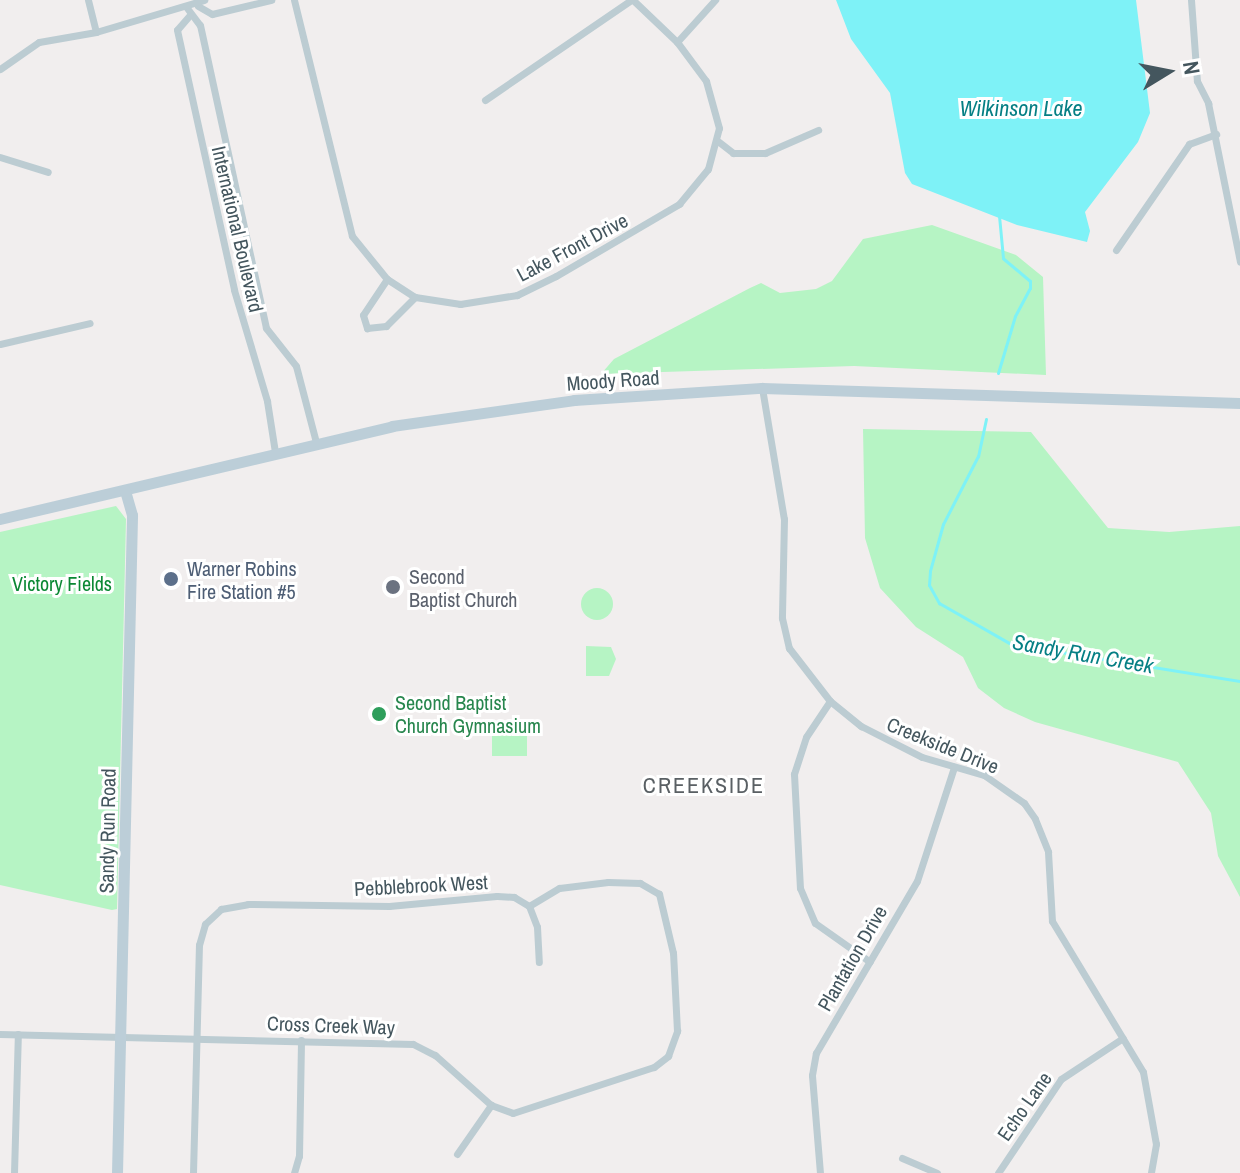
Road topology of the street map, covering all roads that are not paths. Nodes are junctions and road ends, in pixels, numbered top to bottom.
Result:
1 (88, 0) edge
2 (271, 0) edge
3 (294, 0) edge
4 (632, 0) edge
5 (715, 0) edge
6 (1191, 0) edge
7 (201, 3) edge
8 (188, 12) junction
9 (96, 32) junction
10 (677, 42) junction
11 (0, 69) edge
12 (485, 100) dead end
13 (818, 130) dead end
14 (1216, 134) junction
15 (719, 142) junction
16 (0, 157) edge
17 (48, 172) dead end
18 (1116, 250) dead end
19 (1240, 262) edge
20 (387, 279) junction
21 (415, 297) junction
22 (90, 323) dead end
23 (0, 344) edge
24 (762, 388) junction
25 (1240, 403) edge
26 (316, 442) junction
27 (275, 452) junction
28 (125, 490) junction
29 (0, 519) edge
30 (830, 701) junction
31 (954, 767) junction
32 (529, 906) junction
33 (539, 962) dead end
34 (870, 962) junction
35 (0, 1034) edge
36 (18, 1034) junction
37 (121, 1035) junction
38 (197, 1037) junction
39 (1123, 1038) junction
40 (301, 1040) junction
41 (491, 1105) junction
42 (457, 1154) dead end
43 (902, 1158) dead end
44 (14, 1173) edge
45 (117, 1173) edge
46 (193, 1173) edge
47 (294, 1173) edge
48 (820, 1173) edge
49 (937, 1173) edge
50 (998, 1173) edge
51 (1151, 1173) edge

1 - 9 street
2 - 7 street
3 - 20 street, Lake Front Drive
4 - 10 street
4 - 12 street
5 - 10 street
6 - 14 street
7 - 8 street
8 - 9 street
8 - 26 street, International Boulevard
8 - 27 street, International Boulevard
9 - 11 street
10 - 15 street
13 - 15 street
14 - 18 street
14 - 19 street
15 - 21 street, Lake Front Drive
16 - 17 street
20 - 21 street, Lake Front Drive
20 - 21 street
22 - 23 street
24 - 25 main road, Moody Road
24 - 26 main road, Moody Road
24 - 30 street, Creekside Drive
26 - 27 main road, Moody Road
27 - 28 main road, Moody Road
28 - 29 main road, Moody Road
28 - 37 main road, Sandy Run Road
30 - 31 street, Creekside Drive
30 - 34 street
31 - 34 street, Plantation Drive
31 - 39 street, Creekside Drive
32 - 33 street
32 - 38 street, Pebblebrook West
32 - 41 street
34 - 48 street, Plantation Drive
35 - 36 street, Cross Creek Way
36 - 37 street, Cross Creek Way
36 - 44 street
37 - 38 street, Cross Creek Way
37 - 45 main road, Sandy Run Road
38 - 40 street, Cross Creek Way
38 - 46 street, Pebblebrook West
39 - 50 street, Echo Lane
39 - 51 street, Creekside Drive
40 - 41 street, Cross Creek Way
40 - 47 street
41 - 42 street
43 - 49 street

